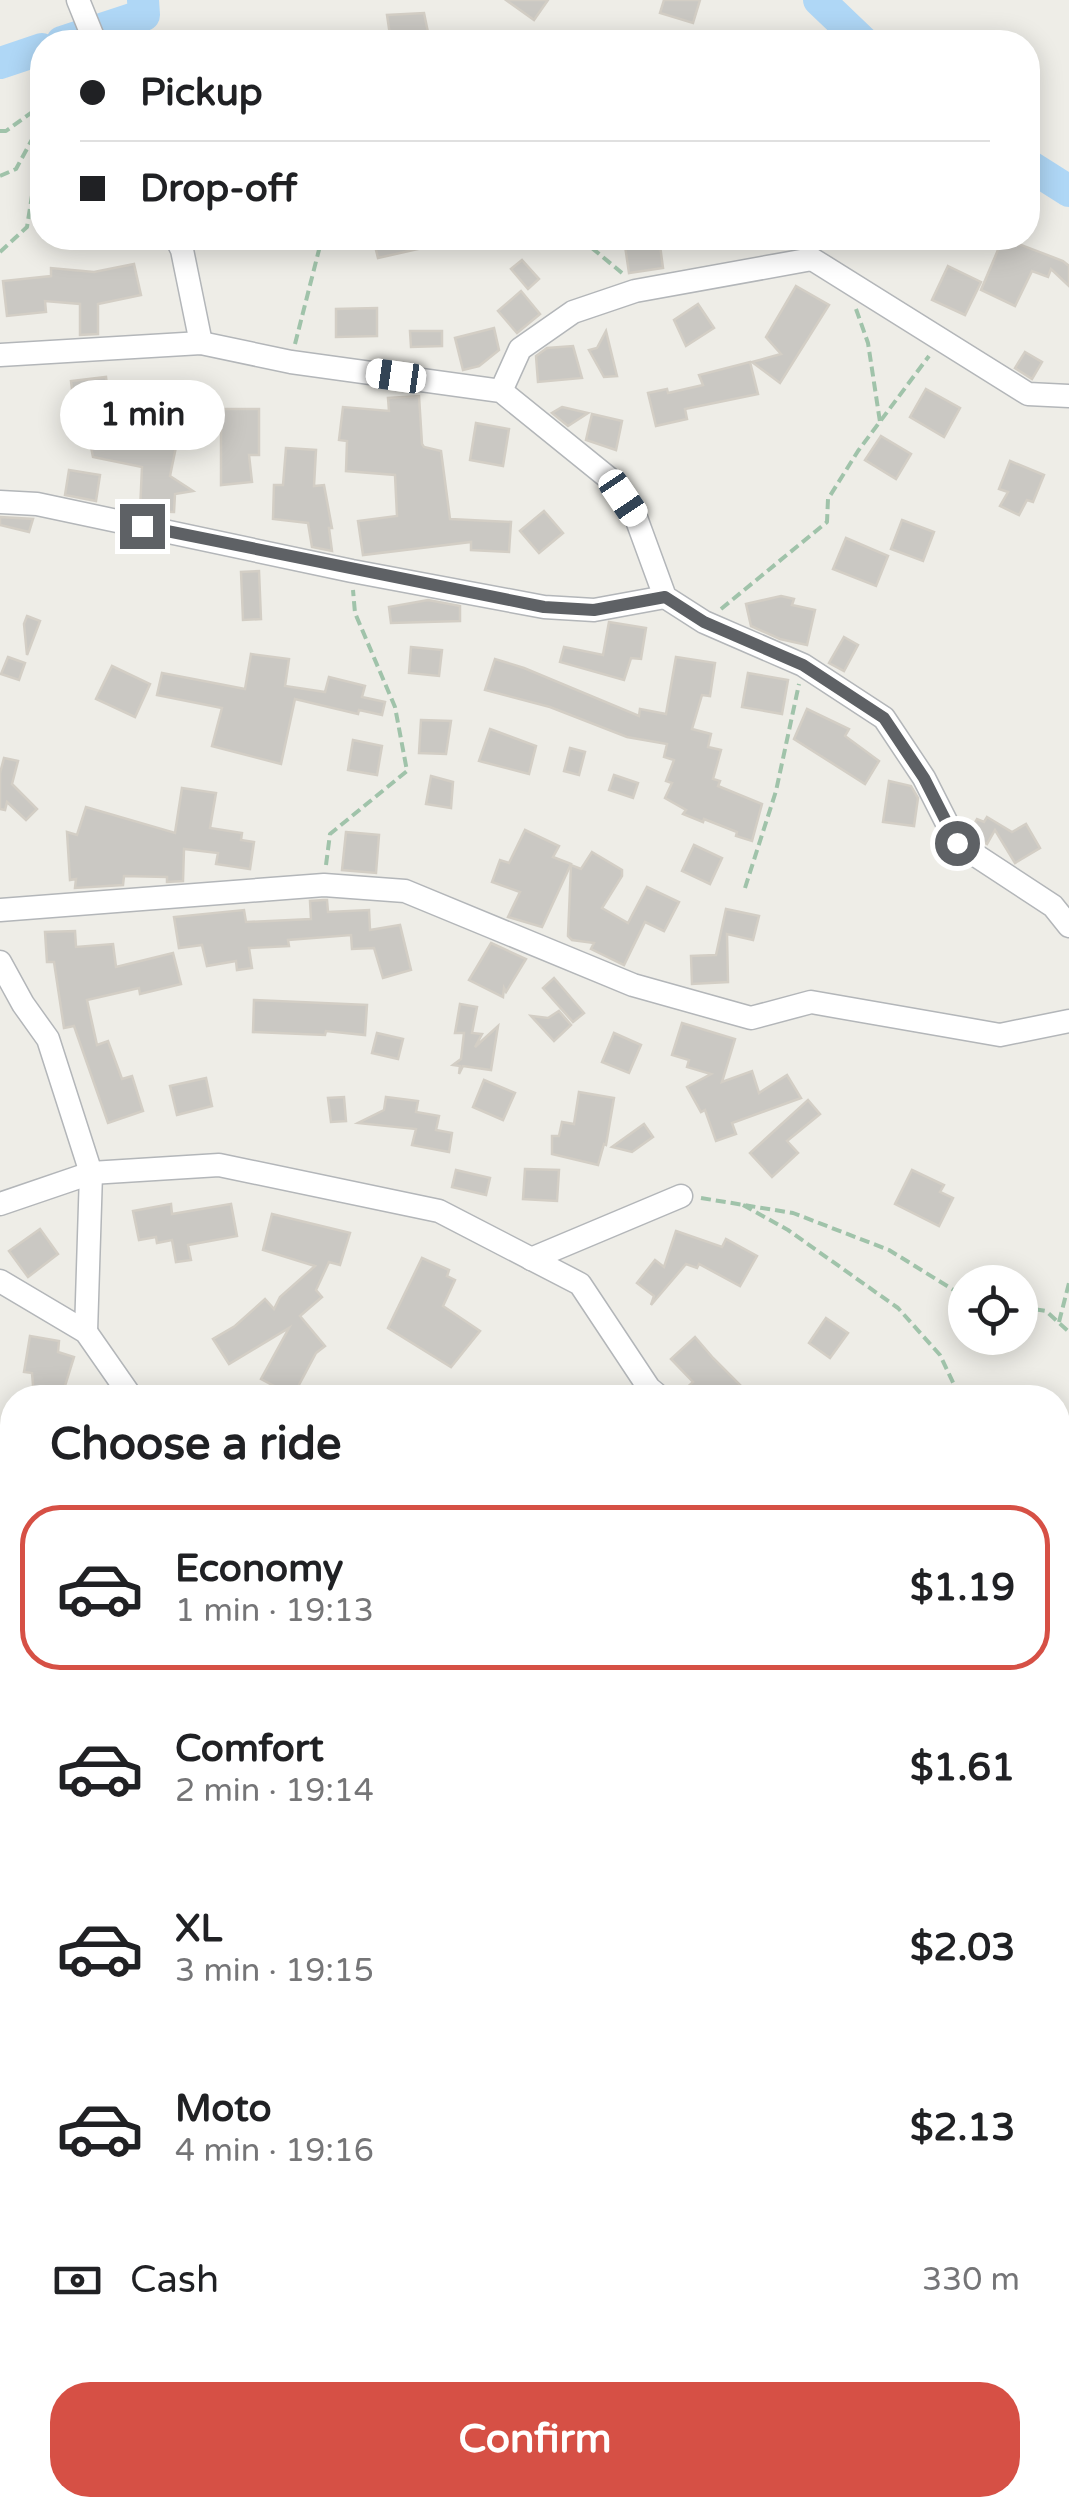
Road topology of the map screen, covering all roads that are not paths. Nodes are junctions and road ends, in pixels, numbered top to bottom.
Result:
1 (78, 0) edge
2 (89, 30) edge
3 (182, 250) edge
4 (200, 343) junction
5 (0, 355) edge
6 (501, 391) junction
7 (1069, 396) edge
8 (0, 502) edge
9 (665, 597) junction
10 (0, 910) edge
11 (1069, 926) edge
12 (0, 962) edge
13 (1069, 1021) edge
14 (92, 1173) junction
15 (681, 1196) road end
16 (0, 1204) edge
17 (531, 1259) junction
18 (0, 1282) edge
19 (86, 1332) junction
20 (123, 1385) edge
21 (647, 1385) edge

1 - 2 street
3 - 4 street
4 - 5 street
4 - 6 street
6 - 7 street
6 - 9 street
8 - 9 street
9 - 11 street
10 - 13 street
12 - 14 street
14 - 16 street
14 - 17 street
14 - 19 street
15 - 17 street
17 - 21 street
18 - 19 street
19 - 20 street

